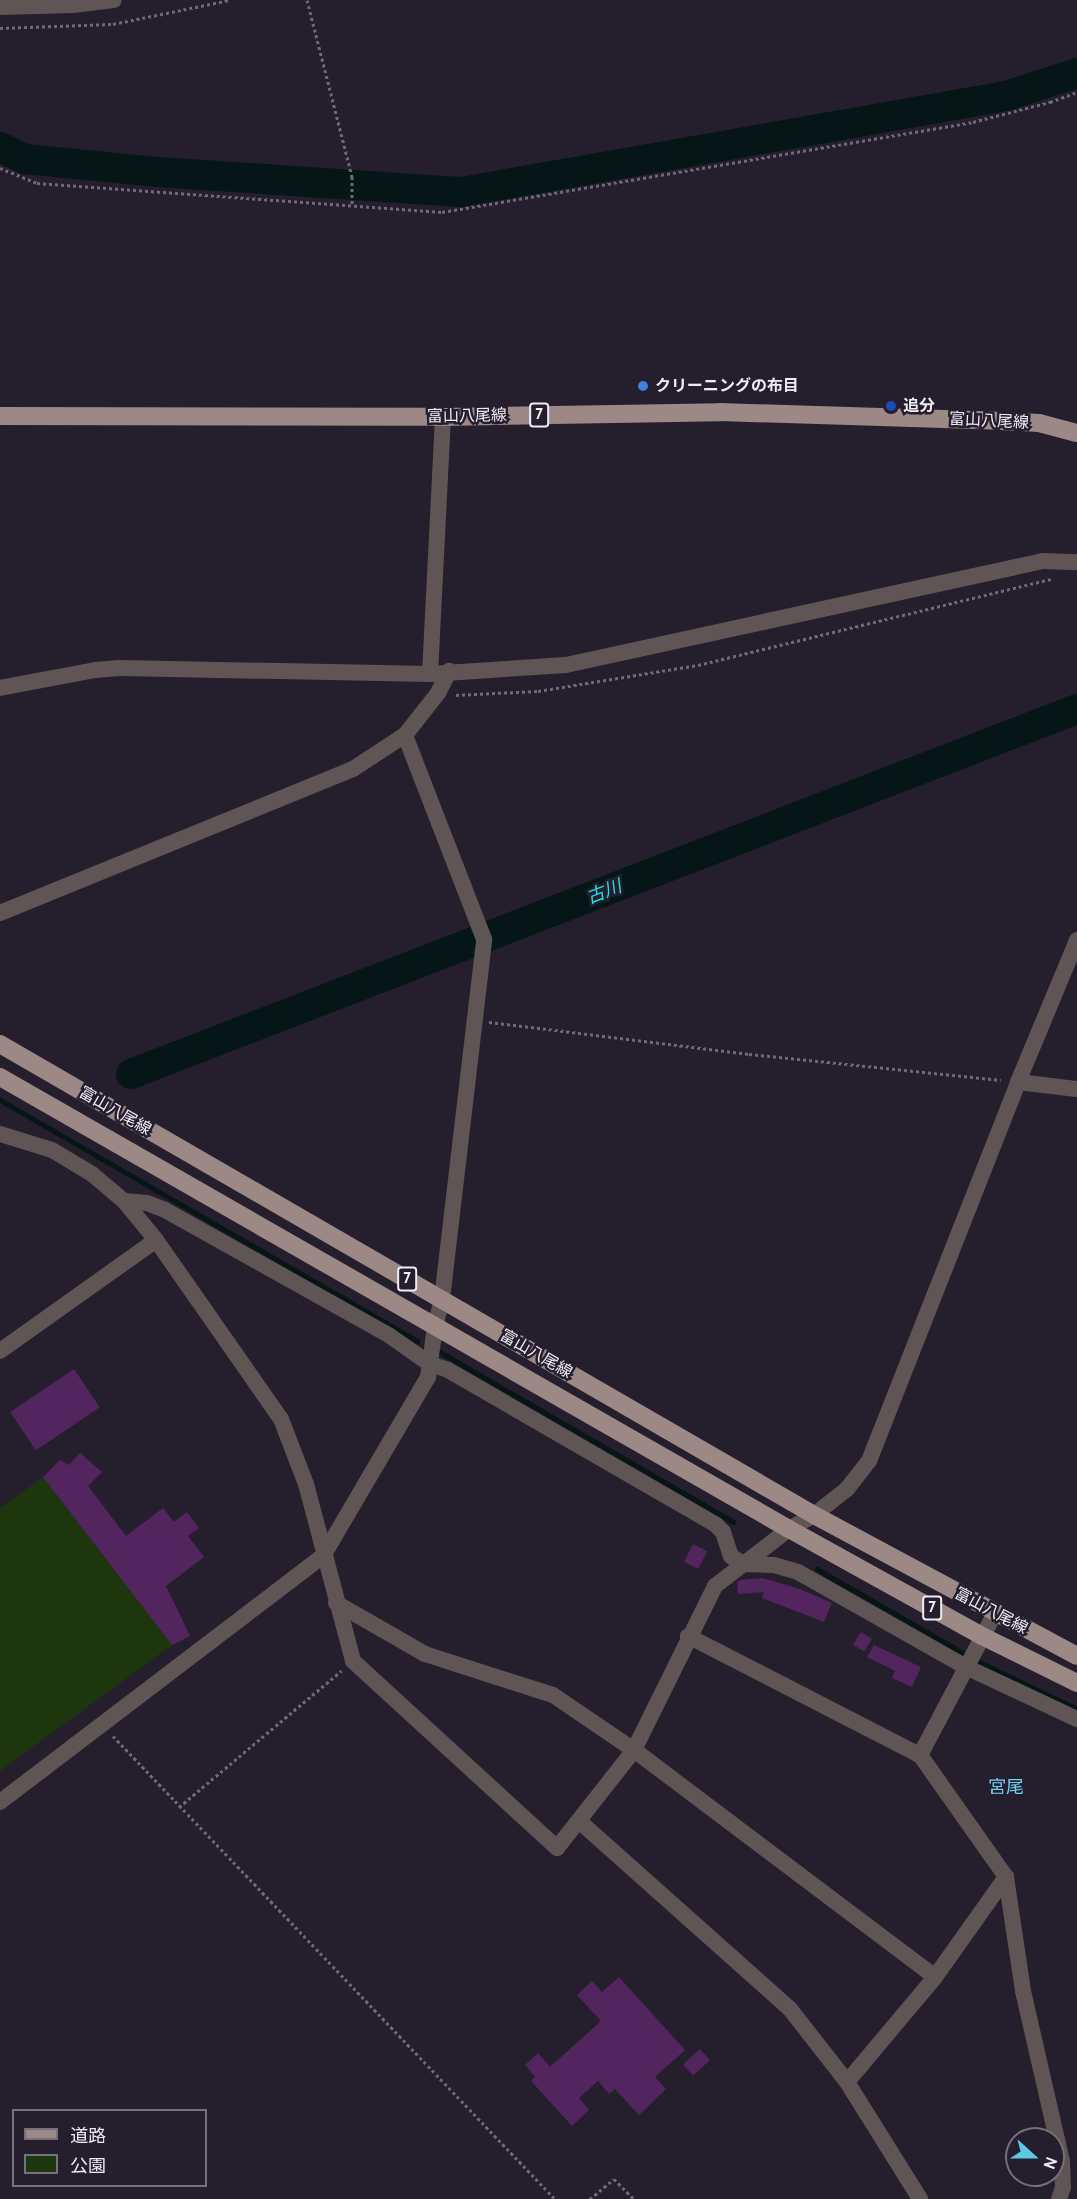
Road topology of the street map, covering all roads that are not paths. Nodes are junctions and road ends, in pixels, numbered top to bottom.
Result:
1 (114, 0) edge
2 (0, 7) edge
3 (0, 416) edge
4 (443, 417) junction
5 (1077, 433) edge
6 (1077, 562) edge
7 (449, 671) junction
8 (430, 674) junction
9 (0, 688) edge
10 (405, 735) junction
11 (0, 913) edge
12 (1077, 939) edge
13 (0, 1044) edge
14 (0, 1077) edge
15 (1018, 1082) junction
16 (1077, 1089) edge
17 (0, 1134) edge
18 (124, 1201) junction
19 (156, 1240) junction
20 (442, 1299) junction
21 (435, 1327) junction
22 (0, 1352) edge
23 (430, 1364) junction
24 (814, 1515) junction
25 (789, 1529) junction
26 (323, 1556) junction
27 (743, 1564) junction
28 (336, 1603) junction
29 (995, 1613) junction
30 (688, 1636) junction
31 (982, 1636) junction
32 (1077, 1656) edge
33 (966, 1667) junction
34 (1077, 1683) edge
35 (1077, 1719) edge
36 (634, 1750) junction
37 (920, 1755) junction
38 (0, 1802) edge
39 (579, 1821) junction
40 (1006, 1877) junction
41 (935, 1977) junction
42 (847, 2082) junction
43 (920, 2199) edge
44 (1059, 2199) edge

1 - 2 street
3 - 4 main road, 富山八尾線 / 7
4 - 5 main road, 富山八尾線 / 7
4 - 8 street
6 - 7 street
7 - 8 street
7 - 10 street
8 - 9 street
10 - 11 street
10 - 20 street
12 - 15 street
13 - 20 main road, 富山八尾線 / 7
14 - 21 main road, 富山八尾線 / 7
15 - 16 street
15 - 24 street
17 - 18 street
18 - 19 street
18 - 23 street
19 - 22 street
19 - 26 street
20 - 21 street
20 - 24 main road, 富山八尾線 / 7
21 - 23 street
21 - 25 main road, 富山八尾線 / 7
23 - 26 street
23 - 27 street
24 - 25 street
24 - 29 main road, 富山八尾線 / 7
25 - 27 street
25 - 31 main road, 富山八尾線 / 7
26 - 28 street
26 - 38 street
27 - 30 street
27 - 33 street
28 - 36 street
28 - 39 street
29 - 31 street
29 - 32 main road, 富山八尾線 / 7
30 - 36 street
30 - 37 street
31 - 33 street
31 - 34 main road, 富山八尾線 / 7
33 - 35 street
33 - 37 street
36 - 39 street
36 - 41 street
37 - 40 street
39 - 42 street
40 - 41 street
40 - 44 street
41 - 42 street
42 - 43 street

